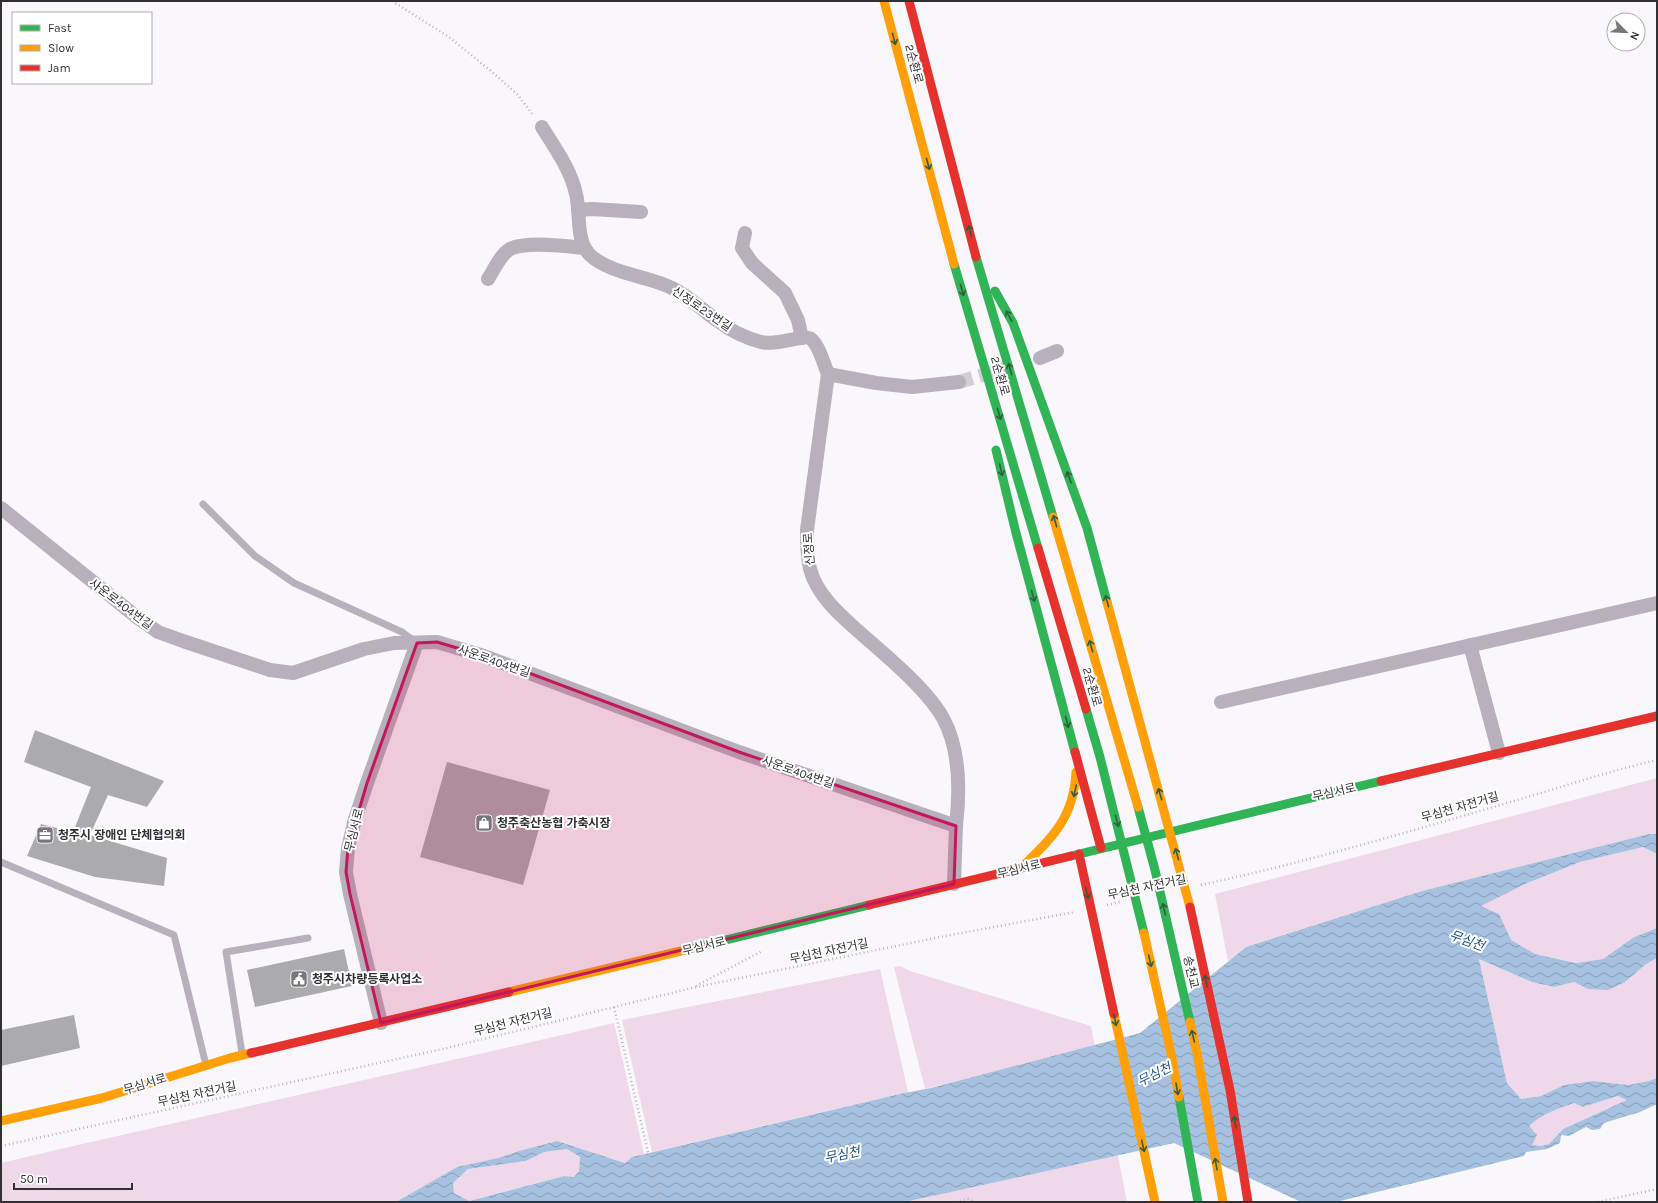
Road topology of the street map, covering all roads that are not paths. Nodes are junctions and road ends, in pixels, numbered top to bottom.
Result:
1 (884, 1) edge
2 (909, 1) edge
3 (542, 127) road end
4 (578, 210) junction
5 (641, 212) dead end
6 (941, 215) junction
7 (745, 233) dead end
8 (584, 248) junction
9 (976, 255) junction
10 (943, 259) dead end
11 (488, 279) dead end
12 (802, 338) junction
13 (1056, 351) dead end
14 (1040, 358) dead end
15 (828, 374) junction
16 (959, 382) tunnel mouth
17 (994, 440) dead end
18 (203, 504) dead end
19 (1, 508) edge
20 (1657, 603) edge
21 (417, 643) junction
22 (1470, 645) junction
23 (1221, 702) dead end
24 (1657, 716) edge
25 (1122, 750) joint
26 (1076, 752) junction
27 (1148, 753) junction
28 (1499, 753) junction
29 (1084, 785) junction
30 (956, 826) junction
31 (1170, 831) junction
32 (1101, 848) junction
33 (1079, 854) junction
34 (1, 862) edge
35 (1020, 868) junction
36 (954, 884) junction
37 (308, 938) dead end
38 (381, 1023) junction
39 (243, 1055) junction
40 (206, 1065) junction
41 (1, 1121) edge
42 (1155, 1202) edge
43 (1198, 1202) edge
44 (1223, 1202) edge
45 (1248, 1202) edge

1 -> 6 street, 2순환로
9 -> 2 street, 2순환로
3 - 4 street
4 - 5 street
4 - 8 street
6 - 10 street
6 -> 43 street, 2순환로
7 - 12 street
8 - 11 street
8 - 12 street, 신정로23번길
25 -> 9 street, 2순환로
27 -> 9 street
12 - 15 street
13 - 14 street
15 - 16 street
15 - 30 street, 신정로
17 -> 26 street
18 - 21 lane
19 - 21 street, 사운로404번길
20 - 22 street
21 - 30 street, 사운로404번길
21 - 38 street, 무심서로
22 - 23 street
22 - 28 street
24 - 28 street, 무심서로
44 -> 25 street, 송천교
26 - 29 street
26 -> 35 street
27 - 29 street
31 -> 27 street
28 - 31 street, 무심서로
29 - 32 street
30 - 36 street
31 - 32 street, 무심서로
45 -> 31 street
32 - 33 street, 무심서로
33 - 35 street, 무심서로
33 -> 42 street
34 - 40 lane
35 - 36 street, 무심서로
36 - 38 street, 무심서로
37 - 39 lane
38 - 39 street, 무심서로
39 - 40 street, 무심서로
40 - 41 street, 무심서로

